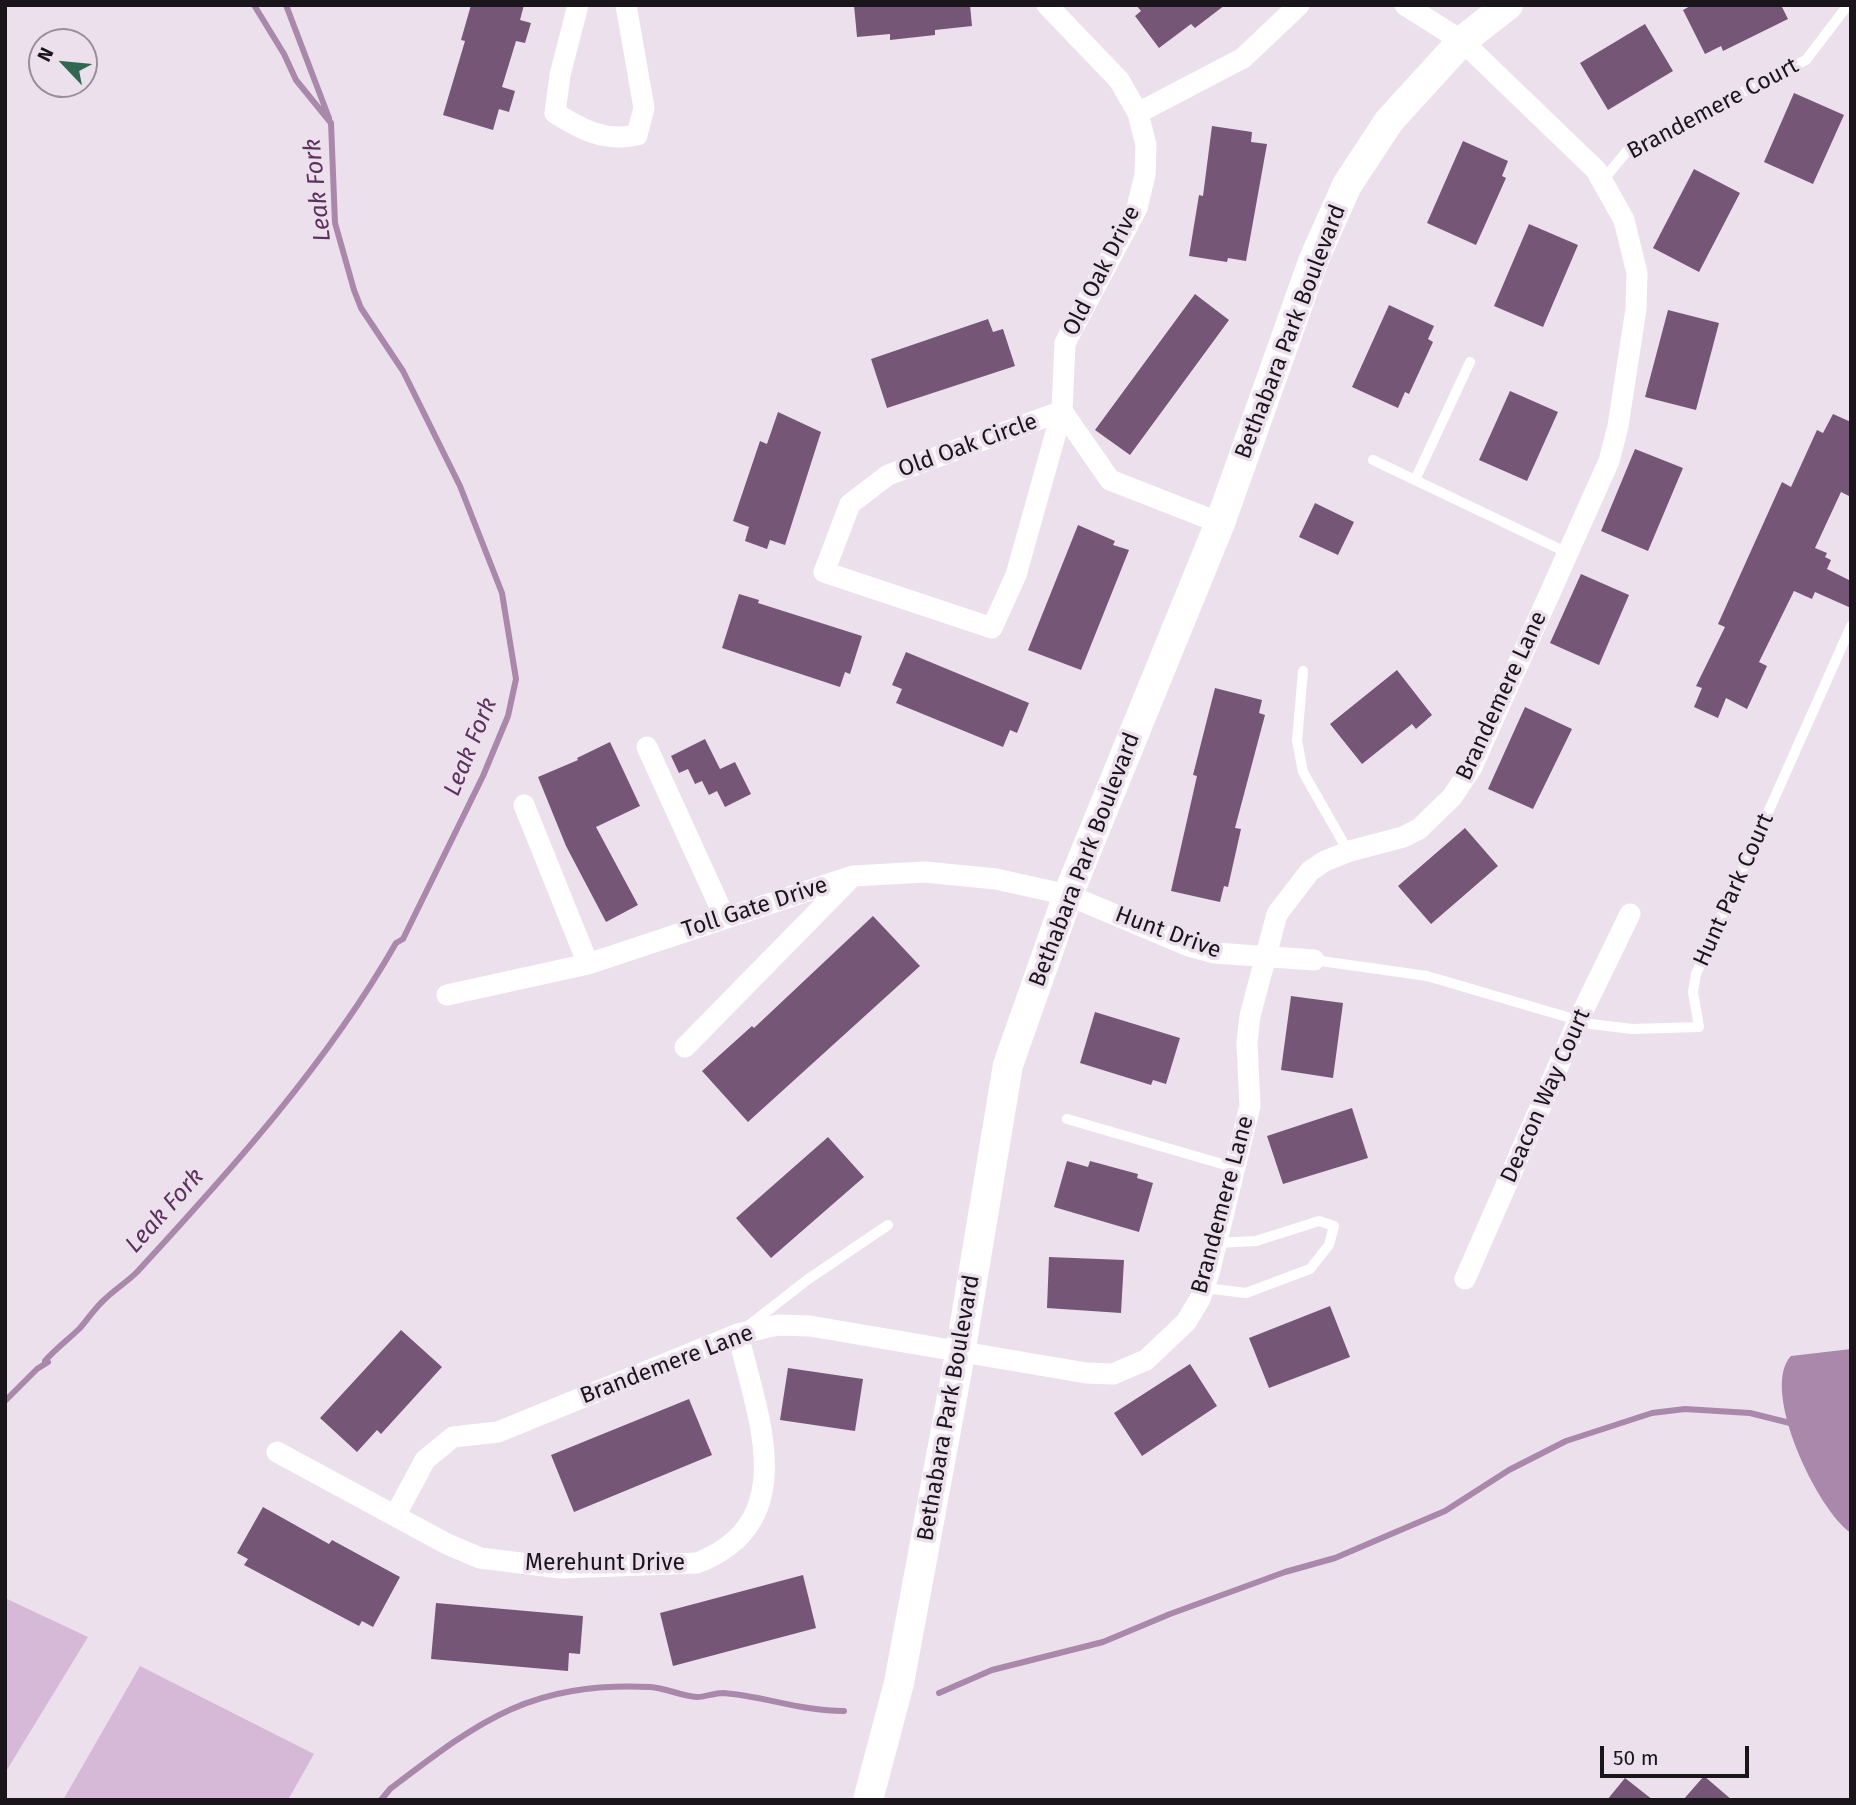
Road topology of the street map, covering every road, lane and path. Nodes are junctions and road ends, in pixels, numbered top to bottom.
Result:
1 (578, 5) edge
2 (626, 5) edge
3 (1047, 5) edge
4 (1298, 5) edge
5 (1405, 5) edge
6 (1508, 5) edge
7 (1848, 5) edge
8 (1462, 41) junction
9 (1138, 113) junction
10 (1604, 179) junction
11 (1471, 362) dead end
12 (1062, 411) junction
13 (1373, 460) dead end
14 (1415, 480) junction
15 (1220, 523) junction
16 (1568, 553) junction
17 (1851, 626) edge
18 (1303, 671) dead end
19 (647, 747) dead end
20 (524, 805) dead end
21 (1348, 852) junction
22 (853, 876) junction
23 (1068, 895) junction
24 (1630, 914) dead end
25 (725, 918) junction
26 (1265, 958) junction
27 (1314, 960) joint
28 (588, 964) junction
29 (447, 995) dead end
30 (1578, 1021) junction
31 (685, 1047) dead end
32 (1067, 1119) dead end
33 (1236, 1168) junction
34 (888, 1226) dead end
35 (1217, 1243) junction
36 (1465, 1279) dead end
37 (1204, 1288) junction
38 (738, 1334) junction
39 (960, 1353) junction
40 (277, 1452) dead end
41 (395, 1516) junction
42 (868, 1800) edge

1 - 2 street
3 - 9 street, Old Oak Drive
4 - 9 street
5 - 8 street, Brandemere Lane
6 - 8 street, Bethabara Park Boulevard
7 - 10 lane, Brandemere Court
8 - 10 street, Brandemere Lane
8 - 15 street, Bethabara Park Boulevard
9 - 12 street, Old Oak Drive
10 - 16 street, Brandemere Lane
11 - 14 lane
12 - 12 street, Old Oak Circle
12 - 15 street
13 - 14 lane
14 - 16 lane
15 - 23 street, Bethabara Park Boulevard
16 - 21 street, Brandemere Lane
17 - 30 lane, Hunt Park Court
18 - 21 lane
19 - 25 street
20 - 28 street
21 - 26 street, Brandemere Lane
22 - 23 street, Toll Gate Drive
22 - 25 street, Toll Gate Drive
22 - 31 street
23 - 26 street, Hunt Drive
23 - 39 street, Bethabara Park Boulevard
24 - 30 street, Deacon Way Court
25 - 28 street, Toll Gate Drive
26 - 27 street, Hunt Drive
26 - 33 street, Brandemere Lane
27 - 30 lane, Hunt Park Court
28 - 29 street, Toll Gate Drive
30 - 36 street, Deacon Way Court
32 - 33 lane
33 - 35 street, Brandemere Lane
34 - 38 lane
35 - 37 street, Brandemere Lane
35 - 37 lane
37 - 39 street, Brandemere Lane
38 - 39 street, Brandemere Lane
38 - 41 street, Brandemere Lane
38 - 41 street, Merehunt Drive
39 - 42 street, Bethabara Park Boulevard
40 - 41 street, Merehunt Drive

